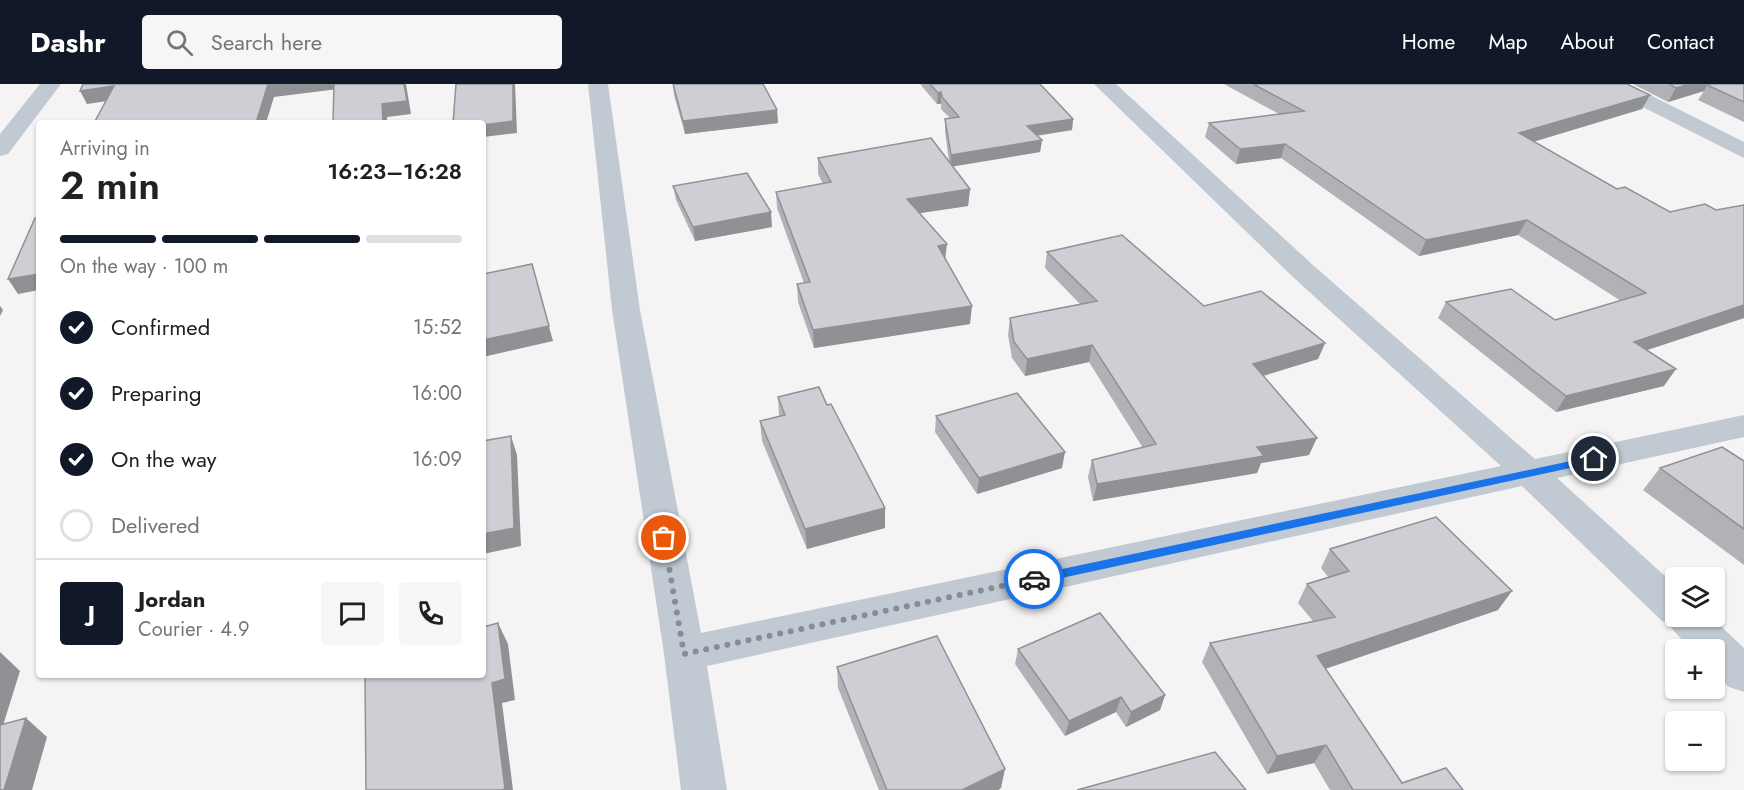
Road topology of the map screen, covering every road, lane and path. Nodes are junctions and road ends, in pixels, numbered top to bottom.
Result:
1 (51, 84) edge
2 (598, 84) edge
3 (1104, 84) edge
4 (1612, 84) edge
5 (0, 149) edge
6 (1744, 151) edge
7 (1744, 426) edge
8 (1530, 473) junction
9 (1665, 600) edge
10 (1695, 627) edge
11 (684, 654) junction
12 (1744, 674) edge
13 (704, 790) edge

1 - 5 street
2 - 11 street
3 - 8 street
4 - 6 street
7 - 8 street
8 - 9 street
8 - 11 street
10 - 12 street
11 - 13 street

